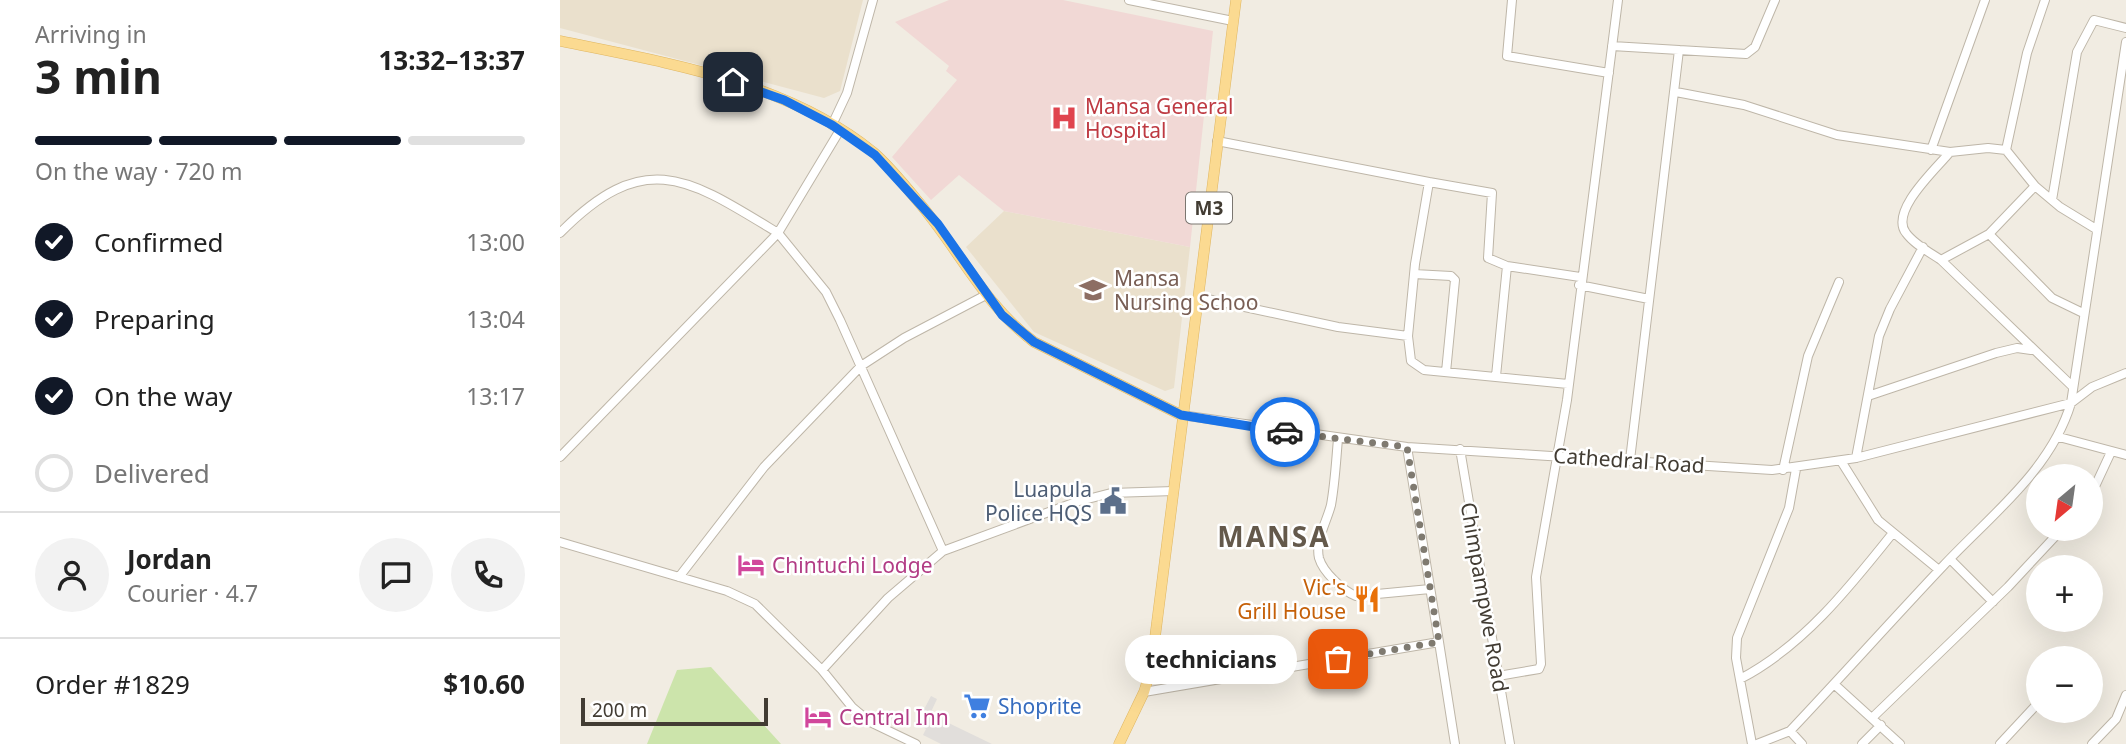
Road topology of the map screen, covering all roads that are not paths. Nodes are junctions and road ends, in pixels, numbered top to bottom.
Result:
1 (873, 0) edge
2 (1129, 0) edge
3 (1236, 0) edge
4 (1512, 0) edge
5 (1618, 0) edge
6 (1775, 0) edge
7 (1984, 0) edge
8 (2045, 0) edge
9 (1233, 21) junction
10 (2126, 28) edge
11 (560, 41) edge
12 (2126, 42) edge
13 (1612, 46) junction
14 (1679, 50) junction
15 (1609, 73) junction
16 (1676, 92) junction
17 (836, 127) junction
18 (1217, 141) junction
19 (1931, 150) junction
20 (2006, 150) junction
21 (1950, 152) junction
22 (1429, 182) junction
23 (2035, 186) junction
24 (2052, 200) junction
25 (2096, 229) junction
26 (560, 233) edge
27 (778, 233) junction
28 (1989, 234) junction
29 (1923, 247) junction
30 (1941, 260) junction
31 (1507, 266) junction
32 (1414, 274) junction
33 (1580, 281) junction
34 (1839, 282) dead end
35 (986, 295) junction
36 (1198, 297) junction
37 (1649, 299) junction
38 (2083, 313) junction
39 (1408, 336) junction
40 (2031, 350) junction
41 (861, 366) junction
42 (1446, 372) junction
43 (2126, 373) edge
44 (1496, 376) junction
45 (1569, 384) junction
46 (2072, 386) junction
47 (1868, 396) junction
48 (2071, 403) junction
49 (1181, 415) junction
50 (2059, 437) junction
51 (1338, 439) junction
52 (1407, 447) junction
53 (1460, 449) junction
54 (2111, 452) junction
55 (1558, 454) junction
56 (2126, 455) edge
57 (560, 457) edge
58 (1856, 458) junction
59 (1630, 460) junction
60 (1840, 461) junction
61 (1796, 469) junction
62 (1783, 470) junction
63 (2104, 472) edge
64 (1174, 491) junction
65 (1892, 534) junction
66 (2051, 541) edge
67 (560, 542) edge
68 (943, 551) junction
69 (1950, 559) junction
70 (1939, 570) junction
71 (679, 577) junction
72 (1430, 589) junction
73 (1993, 602) junction
74 (1439, 642) junction
75 (822, 670) junction
76 (1498, 676) junction
77 (1740, 679) junction
78 (1834, 684) junction
79 (1144, 692) junction
80 (2126, 695) edge
81 (2026, 716) edge
82 (1873, 718) junction
83 (1881, 725) junction
84 (1790, 731) junction
85 (916, 744) edge
86 (1119, 744) edge
87 (1455, 744) edge
88 (1510, 744) edge
89 (1752, 744) edge
90 (1757, 744) edge
91 (1802, 744) edge
92 (1862, 744) edge
93 (1900, 744) edge
94 (2000, 744) edge
95 (2092, 744) edge

1 - 17 street
2 - 9 street
3 - 9 main road, M3
4 - 15 street
5 - 13 street
6 - 14 street
7 - 19 street
8 - 20 street
9 - 18 main road, M3
10 - 24 street
11 - 17 main road
12 - 25 street
13 - 14 street
13 - 15 street
14 - 16 street
15 - 33 street
16 - 19 street
16 - 37 street
17 - 27 street
17 - 35 main road
18 - 22 street
18 - 36 main road, M3
19 - 21 street
20 - 21 street
20 - 23 street
21 - 29 street
22 - 31 street
22 - 32 street
23 - 24 street
23 - 28 street
24 - 25 street
25 - 38 street
26 - 27 street
27 - 41 street
27 - 57 street
28 - 30 street
28 - 38 street
29 - 30 street
29 - 47 street
30 - 40 street
31 - 33 street
31 - 44 street
32 - 39 street
32 - 42 street
33 - 37 street
33 - 45 street
34 - 62 street
35 - 41 street
35 - 49 main road
36 - 39 street
36 - 49 main road, M3
37 - 59 street
38 - 46 street
39 - 42 street
40 - 46 street
40 - 47 street
41 - 68 street
41 - 71 street
42 - 44 street
43 - 48 street, Cathedral Road
44 - 45 street
45 - 55 street
46 - 48 street
47 - 58 street
48 - 50 street
48 - 58 street, Cathedral Road
49 - 51 street, Cathedral Road
49 - 64 main road, M3
50 - 54 street
50 - 69 street
51 - 52 street, Cathedral Road
51 - 72 street
52 - 53 street, Cathedral Road
52 - 72 street
53 - 55 street, Cathedral Road
53 - 76 street, Chimpampwe Road
54 - 56 street
54 - 63 street
55 - 59 street, Cathedral Road
55 - 76 street
58 - 60 street, Cathedral Road
59 - 62 street, Cathedral Road
60 - 61 street, Cathedral Road
60 - 65 street
61 - 62 street, Cathedral Road
61 - 77 street
64 - 68 street
64 - 79 main road, M3
65 - 70 street
65 - 77 street
66 - 73 street
67 - 71 street
68 - 75 street
69 - 70 street
69 - 73 street
70 - 78 street
71 - 75 street
72 - 74 street
73 - 82 street
74 - 79 street
74 - 87 street
75 - 85 street
76 - 88 street, Chimpampwe Road
77 - 89 street
78 - 82 street
78 - 84 street
79 - 86 main road, M3
80 - 95 street
81 - 94 street
82 - 83 street
83 - 92 street
83 - 93 street
84 - 90 street
84 - 91 street

